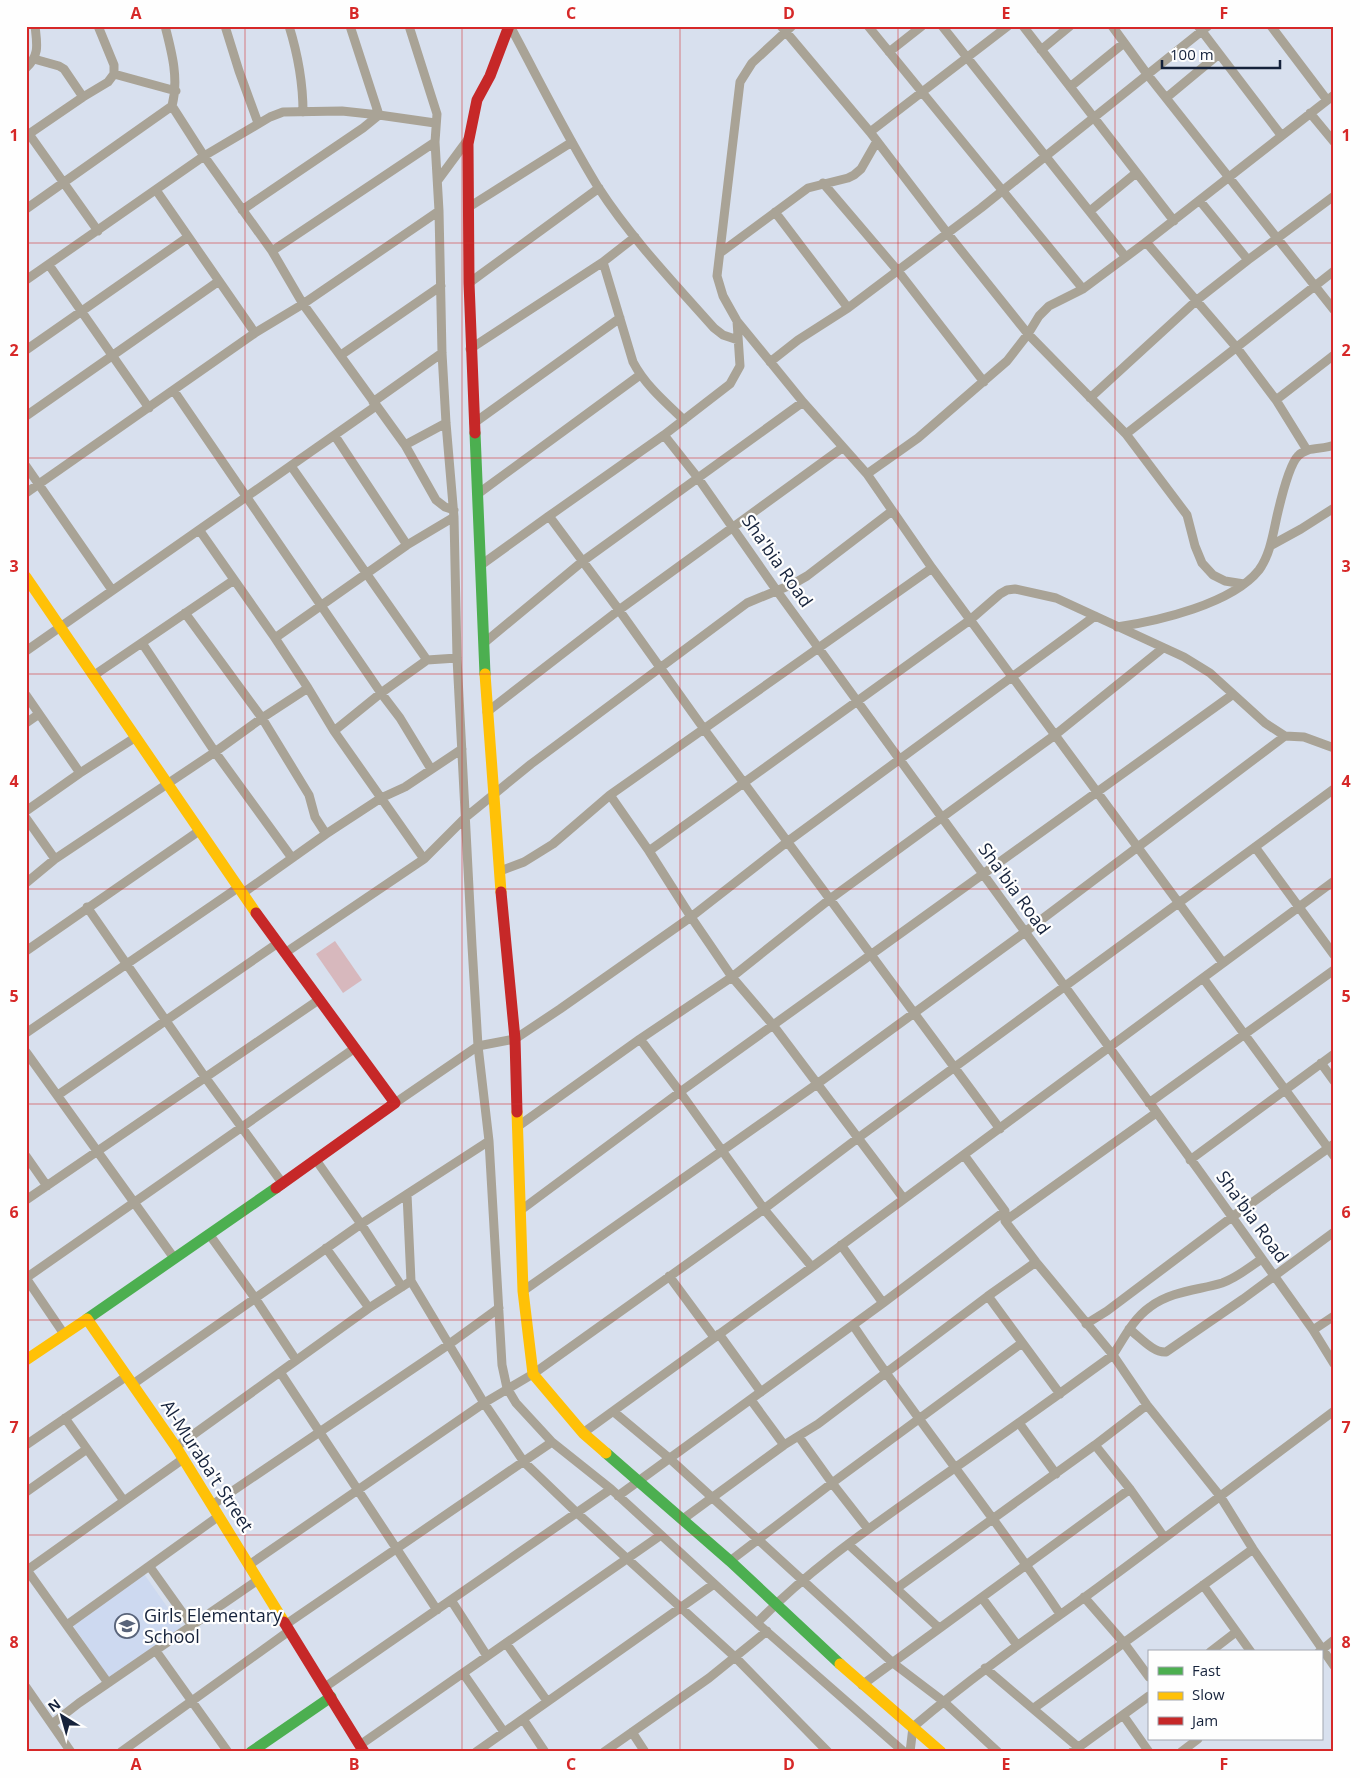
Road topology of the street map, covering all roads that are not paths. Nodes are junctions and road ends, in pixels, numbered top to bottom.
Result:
1 (35, 26) edge
2 (98, 26) edge
3 (225, 26) edge
4 (290, 26) edge
5 (350, 26) edge
6 (409, 26) edge
7 (510, 26) edge
8 (868, 26) edge
9 (922, 26) edge
10 (942, 26) edge
11 (1008, 26) edge
12 (1023, 26) edge
13 (1070, 26) edge
14 (1112, 26) edge
15 (1271, 26) edge
16 (167, 27) edge
17 (786, 28) edge
18 (1203, 28) edge
19 (1124, 43) junction
20 (1041, 50) junction
21 (889, 52) junction
22 (1220, 54) junction
23 (966, 58) junction
24 (34, 59) junction
25 (26, 68) edge
26 (114, 74) junction
27 (1147, 74) junction
28 (1070, 87) junction
29 (176, 91) junction
30 (921, 92) junction
31 (83, 97) junction
32 (1166, 98) junction
33 (1330, 98) edge
34 (172, 106) junction
35 (303, 112) junction
36 (1310, 113) junction
37 (379, 114) junction
38 (1094, 119) junction
39 (258, 123) junction
40 (435, 123) junction
41 (870, 132) junction
42 (27, 135) edge
43 (470, 136) junction
44 (1281, 136) junction
45 (877, 141) junction
46 (435, 142) junction
47 (572, 142) junction
48 (1334, 142) edge
49 (204, 156) junction
50 (1046, 157) junction
51 (1136, 173) junction
52 (1229, 177) junction
53 (438, 180) junction
54 (64, 182) junction
55 (823, 183) junction
56 (599, 188) junction
57 (156, 190) junction
58 (1002, 192) junction
59 (1334, 196) edge
60 (1200, 201) junction
61 (469, 207) junction
62 (26, 209) edge
63 (242, 210) junction
64 (439, 211) junction
65 (1090, 211) junction
66 (775, 212) junction
67 (1174, 222) junction
68 (98, 230) junction
69 (948, 234) junction
70 (188, 237) junction
71 (635, 237) junction
72 (1277, 238) junction
73 (1146, 242) junction
74 (272, 251) junction
75 (720, 253) junction
76 (1125, 256) junction
77 (1248, 260) junction
78 (603, 262) junction
79 (49, 265) junction
80 (898, 271) junction
81 (1334, 271) edge
82 (26, 280) edge
83 (219, 281) junction
84 (469, 283) junction
85 (441, 286) junction
86 (1314, 286) junction
87 (1083, 289) junction
88 (1197, 300) junction
89 (303, 304) junction
90 (848, 308) junction
91 (1334, 310) edge
92 (81, 311) junction
93 (620, 318) junction
94 (737, 320) junction
95 (255, 333) junction
96 (1028, 334) junction
97 (738, 340) junction
98 (1237, 348) junction
99 (470, 349) junction
100 (26, 350) edge
101 (442, 353) junction
102 (340, 355) junction
103 (1334, 355) edge
104 (113, 356) junction
105 (770, 362) junction
106 (640, 375) junction
107 (984, 382) junction
108 (174, 391) junction
109 (1090, 398) junction
110 (1276, 400) junction
111 (803, 402) junction
112 (375, 404) junction
113 (150, 408) junction
114 (26, 416) edge
115 (684, 420) junction
116 (446, 423) junction
117 (474, 423) junction
118 (1126, 434) junction
119 (664, 435) junction
120 (334, 436) junction
121 (405, 445) junction
122 (1332, 447) edge
123 (842, 448) junction
124 (1307, 450) junction
125 (26, 466) edge
126 (291, 466) junction
127 (866, 474) junction
128 (698, 478) junction
129 (39, 484) junction
130 (26, 493) edge
131 (479, 493) junction
132 (247, 498) junction
133 (1334, 508) edge
134 (892, 511) junction
135 (454, 513) junction
136 (549, 516) junction
137 (733, 528) junction
138 (200, 531) junction
139 (407, 545) junction
140 (1270, 546) junction
141 (583, 562) junction
142 (481, 566) junction
143 (932, 568) junction
144 (366, 574) junction
145 (27, 578) edge
146 (234, 580) junction
147 (1244, 584) junction
148 (112, 590) junction
149 (776, 590) junction
150 (321, 606) junction
151 (619, 610) junction
152 (185, 613) junction
153 (1095, 616) junction
154 (970, 620) junction
155 (60, 627) junction
156 (1117, 627) junction
157 (275, 638) junction
158 (484, 642) junction
159 (142, 643) junction
160 (820, 648) junction
161 (1163, 648) junction
162 (26, 651) edge
163 (457, 658) junction
164 (427, 660) junction
165 (660, 668) junction
166 (93, 676) junction
167 (1012, 677) junction
168 (308, 688) junction
169 (381, 693) junction
170 (26, 695) edge
171 (1232, 695) junction
172 (858, 701) junction
173 (488, 712) junction
174 (39, 714) junction
175 (262, 718) junction
176 (26, 723) edge
177 (704, 729) junction
178 (334, 731) junction
179 (1055, 735) junction
180 (1285, 736) junction
181 (136, 737) junction
182 (1334, 748) edge
183 (462, 749) junction
184 (215, 752) junction
185 (900, 759) junction
186 (431, 769) junction
187 (80, 773) junction
188 (744, 783) junction
189 (167, 784) junction
190 (1334, 788) edge
191 (1096, 791) junction
192 (493, 795) junction
193 (610, 795) junction
194 (381, 798) junction
195 (26, 811) edge
196 (466, 817) junction
197 (942, 817) junction
198 (26, 818) edge
199 (199, 830) junction
200 (326, 834) junction
201 (787, 842) junction
202 (1138, 848) junction
203 (1255, 848) junction
204 (649, 851) junction
205 (292, 858) junction
206 (424, 859) junction
207 (55, 860) junction
208 (500, 871) junction
209 (983, 874) junction
210 (1334, 880) edge
211 (26, 883) edge
212 (241, 890) junction
213 (830, 900) junction
214 (1179, 903) junction
215 (87, 907) junction
216 (1298, 907) junction
217 (691, 918) junction
218 (1025, 932) junction
219 (278, 943) junction
220 (26, 951) edge
221 (285, 953) junction
222 (871, 955) junction
223 (1334, 955) edge
224 (127, 963) junction
225 (1223, 963) junction
226 (1334, 970) edge
227 (732, 977) junction
228 (1203, 978) junction
229 (1064, 986) junction
230 (320, 999) junction
231 (914, 1013) junction
232 (166, 1020) junction
233 (773, 1025) junction
234 (27, 1032) edge
235 (1244, 1034) junction
236 (515, 1039) junction
237 (640, 1039) junction
238 (478, 1046) junction
239 (356, 1048) junction
240 (1109, 1048) junction
241 (26, 1052) edge
242 (1334, 1054) edge
243 (1321, 1063) junction
244 (954, 1067) junction
245 (205, 1077) junction
246 (1334, 1082) edge
247 (817, 1084) junction
248 (1285, 1090) junction
249 (680, 1092) junction
250 (58, 1095) junction
251 (396, 1103) junction
252 (1149, 1103) junction
253 (1156, 1112) junction
254 (241, 1127) junction
255 (517, 1127) junction
256 (1000, 1129) junction
257 (858, 1138) junction
258 (489, 1141) junction
259 (1331, 1146) edge
260 (98, 1151) junction
261 (722, 1152) junction
262 (964, 1155) junction
263 (26, 1156) edge
264 (1334, 1156) edge
265 (316, 1160) junction
266 (1190, 1160) junction
267 (283, 1184) junction
268 (47, 1186) junction
269 (407, 1194) junction
270 (904, 1199) junction
271 (26, 1200) edge
272 (134, 1203) junction
273 (764, 1209) junction
274 (521, 1210) junction
275 (1005, 1216) junction
276 (1232, 1217) junction
277 (361, 1224) junction
278 (1334, 1232) edge
279 (209, 1234) junction
280 (841, 1246) junction
281 (326, 1248) junction
282 (174, 1258) junction
283 (1262, 1259) junction
284 (1036, 1262) junction
285 (812, 1267) junction
286 (669, 1276) junction
287 (1274, 1276) junction
288 (26, 1278) edge
289 (412, 1281) junction
290 (402, 1287) junction
291 (523, 1291) junction
292 (988, 1296) junction
293 (255, 1298) junction
294 (883, 1302) junction
295 (369, 1308) junction
296 (499, 1308) junction
297 (1334, 1316) edge
298 (87, 1320) junction
299 (1086, 1324) junction
300 (853, 1325) junction
301 (1129, 1329) junction
302 (1314, 1330) junction
303 (64, 1334) junction
304 (717, 1336) junction
305 (1022, 1343) junction
306 (448, 1345) junction
307 (1113, 1355) junction
308 (26, 1360) edge
309 (296, 1360) junction
310 (1334, 1364) edge
311 (280, 1372) junction
312 (532, 1374) junction
313 (885, 1374) junction
314 (130, 1380) junction
315 (507, 1388) junction
316 (761, 1392) junction
317 (1060, 1394) junction
318 (751, 1400) junction
319 (484, 1403) junction
320 (1147, 1405) junction
321 (1334, 1411) edge
322 (614, 1412) junction
323 (65, 1418) junction
324 (920, 1419) junction
325 (1019, 1423) junction
326 (319, 1431) junction
327 (583, 1433) junction
328 (799, 1436) junction
329 (552, 1442) junction
330 (26, 1445) edge
331 (784, 1445) junction
332 (1096, 1445) junction
333 (176, 1448) junction
334 (87, 1449) junction
335 (669, 1458) junction
336 (183, 1459) junction
337 (524, 1462) junction
338 (956, 1468) junction
339 (1056, 1474) junction
340 (638, 1481) junction
341 (832, 1483) junction
342 (1130, 1488) junction
343 (611, 1489) junction
344 (358, 1491) junction
345 (26, 1492) edge
346 (618, 1496) junction
347 (1220, 1496) junction
348 (712, 1497) junction
349 (124, 1501) junction
350 (212, 1505) junction
351 (576, 1512) junction
352 (219, 1516) junction
353 (992, 1519) junction
354 (683, 1520) junction
355 (868, 1529) junction
356 (661, 1535) junction
357 (1164, 1537) junction
358 (758, 1539) junction
359 (848, 1544) junction
360 (1253, 1549) junction
361 (397, 1550) junction
362 (628, 1558) junction
363 (730, 1561) junction
364 (1026, 1564) junction
365 (249, 1565) junction
366 (150, 1566) junction
367 (27, 1571) edge
368 (804, 1579) junction
369 (258, 1580) junction
370 (714, 1584) junction
371 (1203, 1585) junction
372 (897, 1588) junction
373 (1084, 1597) junction
374 (982, 1598) junction
375 (452, 1600) junction
376 (776, 1604) junction
377 (681, 1607) junction
378 (437, 1610) junction
379 (1060, 1614) junction
380 (757, 1623) junction
381 (67, 1625) junction
382 (192, 1626) junction
383 (287, 1628) junction
384 (939, 1628) junction
385 (766, 1631) junction
386 (1236, 1632) junction
387 (1334, 1640) edge
388 (506, 1643) junction
389 (1124, 1643) junction
390 (1017, 1645) junction
391 (1213, 1650) edge
392 (1250, 1650) edge
393 (1320, 1650) edge
394 (156, 1651) junction
395 (1322, 1652) edge
396 (487, 1656) junction
397 (735, 1657) junction
398 (893, 1663) junction
399 (1334, 1666) edge
400 (985, 1668) junction
401 (463, 1673) junction
402 (1148, 1676) edge
403 (108, 1683) junction
404 (862, 1685) junction
405 (26, 1687) edge
406 (328, 1692) junction
407 (1148, 1697) edge
408 (192, 1700) junction
409 (548, 1701) junction
410 (943, 1701) junction
411 (1034, 1708) junction
412 (1123, 1715) junction
413 (523, 1719) junction
414 (52, 1724) junction
415 (913, 1727) junction
416 (504, 1732) junction
417 (632, 1732) junction
418 (1197, 1740) edge
419 (362, 1748) edge
420 (1075, 1750) edge
421 (71, 1752) edge
422 (121, 1752) edge
423 (228, 1752) edge
424 (251, 1752) edge
425 (476, 1752) edge
426 (545, 1752) edge
427 (604, 1752) edge
428 (646, 1752) edge
429 (828, 1752) edge
430 (904, 1752) edge
431 (910, 1752) edge
432 (941, 1752) edge
433 (998, 1752) edge
434 (1149, 1752) edge
435 (1181, 1752) edge

1 - 24 street
2 - 26 street
3 - 39 street
4 - 35 street
5 - 37 street
6 - 40 street
7 - 43 street
7 - 47 street
8 - 21 street
9 - 21 street
10 - 23 street
11 - 23 street
12 - 20 street
13 - 20 street
14 - 19 street
15 - 33 street
16 - 29 street
17 - 41 street
17 - 75 street
18 - 22 street
18 - 27 street
19 - 27 street
19 - 28 street
20 - 28 street
21 - 30 street
22 - 32 street
22 - 44 street
23 - 30 street
23 - 50 street
24 - 25 street
24 - 31 street
26 - 29 street
26 - 31 street
27 - 32 street
27 - 38 street
28 - 38 street
29 - 34 street
30 - 41 street
30 - 58 street
31 - 42 street
32 - 52 street
33 - 36 street
34 - 49 street
34 - 54 street
35 - 37 street
35 - 39 street
36 - 44 street
36 - 48 street
37 - 40 street
37 - 63 street
38 - 50 street
38 - 51 street
39 - 49 street
40 - 46 street
41 - 45 street
42 - 54 street
43 - 53 street
43 - 61 street
44 - 52 street
45 - 55 street
45 - 69 street
46 - 53 street
46 - 74 street
47 - 56 street
47 - 61 street
49 - 57 street
49 - 63 street
50 - 58 street
50 - 65 street
51 - 65 street
51 - 67 street
52 - 60 street
52 - 72 street
53 - 64 street
54 - 62 street
54 - 68 street
55 - 66 street
55 - 80 street
56 - 71 street
56 - 84 street
57 - 68 street
57 - 70 street
58 - 69 street
58 - 87 street
59 - 72 street
60 - 67 street
60 - 77 street
61 - 84 street
63 - 74 street
64 - 85 street
64 - 89 street
65 - 76 street
66 - 75 street
66 - 90 street
67 - 73 street
68 - 79 street
69 - 80 street
69 - 96 street
70 - 83 street
70 - 92 street
71 - 78 street
71 - 97 street
72 - 77 street
72 - 86 street
73 - 76 street
73 - 88 street
74 - 89 street
75 - 94 street
76 - 87 street
77 - 88 street
78 - 93 street
78 - 99 street
79 - 82 street
79 - 92 street
80 - 90 street
80 - 107 street
81 - 86 street
83 - 95 street
83 - 104 street
84 - 99 street
85 - 101 street
85 - 102 street
86 - 91 street
86 - 98 street
87 - 96 street
88 - 98 street
88 - 109 street
89 - 95 street
89 - 102 street
90 - 105 street
92 - 100 street
92 - 104 street
93 - 106 street
93 - 117 street
94 - 97 street
94 - 105 street
95 - 108 street
96 - 107 street
96 - 109 street
97 - 115 street
98 - 110 street
98 - 118 street
99 - 117 street
101 - 112 street
101 - 116 street
102 - 112 street
103 - 110 street
104 - 113 street
104 - 114 street
105 - 111 street
106 - 115 street
106 - 131 street
107 - 127 street
108 - 113 street
108 - 132 street
109 - 118 street
110 - 124 street
111 - 123 street
111 - 128 street
112 - 120 street
112 - 121 street
113 - 129 street
115 - 119 street
116 - 121 street
116 - 135 street
117 - 131 street
118 - 147 street
119 - 128 street, Sha'bia Road
119 - 136 street
120 - 126 street
120 - 139 street
121 - 135 street
122 - 124 street
123 - 127 street
123 - 137 street
124 - 140 street
125 - 129 street
126 - 132 street
126 - 144 street
127 - 134 street
128 - 137 street, Sha'bia Road
128 - 141 street
129 - 130 street
129 - 148 street
131 - 142 street
132 - 138 street
132 - 150 street
133 - 140 street
134 - 143 street
134 - 149 street
135 - 139 street
135 - 163 street
136 - 141 street
136 - 142 street
137 - 149 street, Sha'bia Road
137 - 151 street
138 - 146 street
138 - 148 street
139 - 144 street
140 - 147 street
141 - 151 street
141 - 158 street
142 - 158 street
143 - 154 street
143 - 160 street
144 - 150 street
144 - 164 street
145 - 155 street
146 - 152 street
146 - 157 street
147 - 156 street
148 - 155 street
149 - 160 street, Sha'bia Road
149 - 165 street
150 - 157 street
150 - 169 street
151 - 165 street
151 - 173 street
152 - 159 street
152 - 175 street
153 - 154 street
153 - 156 street
153 - 167 street
154 - 167 street
154 - 172 street
155 - 162 street
155 - 166 street
156 - 161 street
157 - 168 street
158 - 173 street
159 - 166 street
159 - 184 street
160 - 172 street, Sha'bia Road
160 - 177 street
161 - 171 street
161 - 179 street
163 - 164 street
163 - 183 street
164 - 169 street
165 - 177 street
165 - 192 street
166 - 181 street
167 - 179 street
167 - 185 street
168 - 175 street
168 - 178 street
169 - 178 street
169 - 186 street
170 - 174 street
171 - 180 street
171 - 191 street
172 - 185 street, Sha'bia Road
172 - 188 street
173 - 192 street
174 - 176 street
174 - 187 street
175 - 184 street
175 - 200 street
177 - 188 street
177 - 193 street
178 - 194 street
179 - 191 street
179 - 197 street
180 - 182 street
180 - 202 street
181 - 187 street
181 - 189 street
183 - 186 street
183 - 196 street
184 - 189 street
184 - 205 street
185 - 197 street, Sha'bia Road
185 - 201 street
186 - 194 street
187 - 195 street
188 - 201 street
188 - 204 street
189 - 199 street
189 - 207 street
190 - 203 street
191 - 202 street
191 - 209 street
192 - 196 street
192 - 208 street
193 - 204 street
193 - 208 street
194 - 200 street
194 - 206 street
196 - 206 street
196 - 238 street
197 - 209 street, Sha'bia Road
197 - 213 street
198 - 207 street
199 - 212 street
199 - 215 street
200 - 205 street
201 - 213 street
201 - 217 street
202 - 214 street
202 - 218 street
203 - 214 street
203 - 216 street
204 - 217 street
205 - 212 street
206 - 221 street
207 - 211 street
208 - 236 street
209 - 218 street, Sha'bia Road
209 - 222 street
210 - 216 street
212 - 219 street
212 - 224 street
213 - 222 street
213 - 227 street
214 - 225 street
214 - 229 street
215 - 220 street
215 - 224 street
216 - 223 street
216 - 225 street
217 - 227 street
217 - 236 street
218 - 229 street, Sha'bia Road
218 - 231 street
219 - 221 street
219 - 232 street
221 - 230 street
222 - 231 street
222 - 233 street
224 - 232 street
224 - 234 street
225 - 228 street
226 - 235 street
227 - 233 street
227 - 237 street
228 - 235 street
228 - 240 street
229 - 240 street, Sha'bia Road
229 - 244 street
230 - 239 street
230 - 245 street
231 - 244 street
231 - 247 street
232 - 245 street
232 - 250 street
233 - 247 street
233 - 249 street
235 - 248 street
235 - 252 street
236 - 238 street
236 - 255 street
237 - 249 street
237 - 255 street
238 - 251 street
238 - 258 street
239 - 251 street
239 - 254 street
240 - 252 street, Sha'bia Road
240 - 256 street
241 - 250 street
242 - 243 street
243 - 246 street
243 - 248 street
244 - 256 street
244 - 257 street
245 - 254 street
245 - 260 street
247 - 257 street
247 - 261 street
248 - 259 street
248 - 266 street
249 - 261 street
249 - 274 street
250 - 260 street
251 - 265 street
252 - 253 street, Sha'bia Road
253 - 266 street, Sha'bia Road
253 - 275 street
254 - 267 street
254 - 272 street
255 - 274 street
256 - 262 street
257 - 270 street
257 - 273 street
258 - 269 street
258 - 296 street
259 - 264 street
259 - 276 street
260 - 268 street
260 - 272 street
261 - 273 street
261 - 291 street
262 - 270 street
262 - 275 street
263 - 268 street
265 - 267 street
265 - 277 street
266 - 276 street, Sha'bia Road
267 - 279 street
268 - 271 street
269 - 277 street
269 - 289 street
270 - 280 street
272 - 282 street
272 - 288 street
273 - 285 street
273 - 286 street
274 - 291 street
275 - 284 street
275 - 294 street
276 - 283 street, Sha'bia Road
276 - 299 street
277 - 281 street
277 - 290 street
278 - 287 street
279 - 282 street
279 - 293 street
280 - 285 street
280 - 294 street
281 - 293 street
281 - 295 street
282 - 298 street
283 - 287 street, Sha'bia Road
283 - 301 street
284 - 292 street
284 - 299 street
285 - 304 street
286 - 304 street
286 - 312 street
287 - 301 street
287 - 302 street, Sha'bia Road
288 - 303 street
289 - 290 street
289 - 306 street
290 - 295 street
291 - 312 street
292 - 305 street
292 - 313 street
293 - 309 street
293 - 314 street
294 - 300 street
295 - 309 street
296 - 306 street
296 - 315 street
297 - 302 street
298 - 303 street
298 - 314 street, Al-Muraba't Street
299 - 307 street
300 - 313 street
300 - 316 street
301 - 307 street
302 - 310 street, Sha'bia Road
303 - 308 street
304 - 316 street
304 - 322 street
305 - 317 street
305 - 324 street
306 - 319 street
306 - 326 street
307 - 317 street
307 - 320 street
309 - 311 street
311 - 326 street
311 - 333 street
312 - 315 street
312 - 327 street
313 - 324 street
313 - 328 street
314 - 323 street
314 - 333 street, Al-Muraba't Street
315 - 319 street
315 - 329 street
316 - 318 street
317 - 325 street
318 - 331 street
318 - 335 street
319 - 337 street
319 - 344 street
320 - 332 street
320 - 347 street
321 - 347 street
322 - 327 street
322 - 335 street
323 - 330 street
323 - 334 street
324 - 338 street
324 - 341 street
325 - 338 street
325 - 339 street
326 - 344 street
326 - 350 street
327 - 340 street
328 - 331 street
328 - 341 street
329 - 337 street
329 - 343 street
331 - 348 street
332 - 339 street
332 - 342 street
333 - 336 street, Al-Muraba't Street
334 - 345 street
334 - 349 street
335 - 340 street
335 - 348 street
336 - 349 street
336 - 350 street, Al-Muraba't Street
337 - 351 street
337 - 361 street
338 - 353 street
338 - 355 street
339 - 353 street
340 - 346 street
340 - 354 street
341 - 355 street
341 - 358 street
342 - 357 street
342 - 364 street
343 - 346 street
343 - 351 street
344 - 361 street
344 - 365 street
346 - 356 street
347 - 357 street
347 - 360 street
348 - 354 street
348 - 358 street
349 - 367 street
350 - 352 street, Al-Muraba't Street
351 - 362 street
351 - 375 street
352 - 365 street, Al-Muraba't Street
352 - 366 street
353 - 364 street
353 - 372 street
354 - 363 street
355 - 359 street
356 - 362 street
356 - 370 street
357 - 373 street
358 - 363 street
358 - 368 street
359 - 368 street
359 - 372 street
360 - 371 street
360 - 393 street
361 - 378 street
361 - 383 street
362 - 377 street
362 - 388 street
363 - 376 street
364 - 374 street
364 - 379 street
365 - 369 street, Al-Muraba't Street
366 - 381 street
366 - 382 street
367 - 381 street
368 - 376 street
368 - 398 street
369 - 382 street
369 - 383 street, Al-Muraba't Street
370 - 377 street
370 - 380 street
371 - 386 street
371 - 389 street
372 - 384 street
373 - 379 street
373 - 389 street
374 - 384 street
374 - 390 street
375 - 378 street
375 - 396 street
376 - 380 street
376 - 404 street
377 - 397 street
377 - 409 street
378 - 406 street
379 - 390 street
380 - 385 street
381 - 403 street
382 - 394 street
383 - 406 street, Al-Muraba't Street
383 - 408 street
384 - 398 street
385 - 397 street
385 - 430 street
386 - 391 street
386 - 392 street
387 - 393 street
388 - 396 street
388 - 409 street
389 - 402 street
389 - 411 street
390 - 400 street
394 - 403 street
394 - 408 street
395 - 399 street
396 - 401 street
397 - 417 street
397 - 429 street
398 - 404 street
398 - 410 street
400 - 410 street
400 - 411 street
401 - 416 street
401 - 419 street
403 - 414 street
404 - 415 street
405 - 414 street
406 - 419 street, Al-Muraba't Street
406 - 424 street
407 - 412 street
408 - 422 street
408 - 423 street
409 - 413 street
410 - 415 street
410 - 433 street
411 - 420 street
412 - 420 street
412 - 434 street
413 - 416 street
413 - 426 street
414 - 421 street
415 - 431 street
415 - 432 street
416 - 425 street
417 - 427 street
417 - 428 street
418 - 435 street

